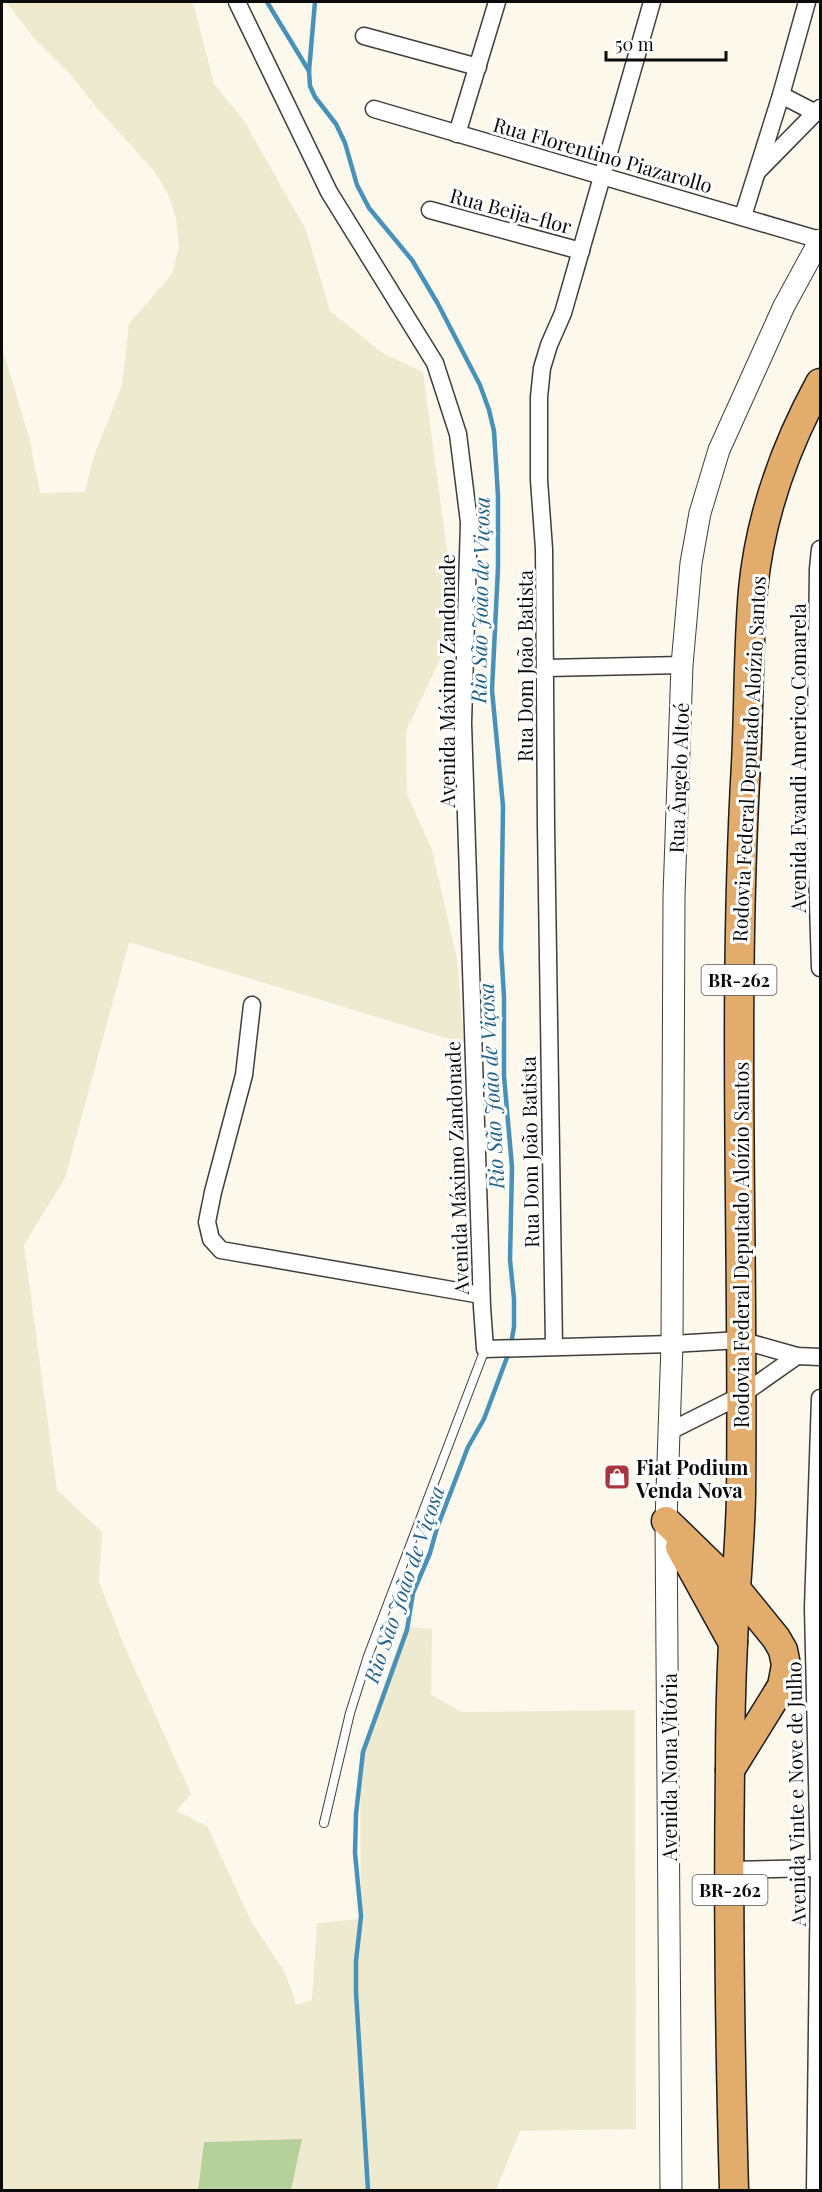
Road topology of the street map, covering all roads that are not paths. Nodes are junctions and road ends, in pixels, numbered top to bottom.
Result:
1 (497, 2) edge
2 (652, 2) edge
3 (807, 2) edge
4 (241, 4) edge
5 (364, 36) dead end
6 (478, 67) junction
7 (781, 94) junction
8 (374, 109) dead end
9 (818, 110) edge
10 (457, 134) junction
11 (756, 173) junction
12 (602, 177) junction
13 (430, 210) dead end
14 (743, 216) junction
15 (820, 240) edge
16 (581, 251) junction
17 (820, 383) edge
18 (820, 549) edge
19 (682, 665) junction
20 (546, 668) junction
21 (818, 808) edge
22 (820, 968) edge
23 (252, 1005) dead end
24 (481, 1295) junction
25 (740, 1340) junction
26 (672, 1344) junction
27 (548, 1346) junction
28 (489, 1348) junction
29 (797, 1356) junction
30 (820, 1357) edge
31 (740, 1396) junction
32 (820, 1398) edge
33 (670, 1431) junction
34 (666, 1521) junction
35 (737, 1590) junction
36 (733, 1643) junction
37 (730, 1770) junction
38 (324, 1823) dead end
39 (820, 1868) edge
40 (730, 1870) junction
41 (671, 2190) edge
42 (734, 2190) edge
43 (815, 2190) edge

1 - 6 street
2 - 12 street, Rua Dom João Batista
3 - 7 street
4 - 24 street, Avenida Máximo Zandonade
5 - 6 street
6 - 10 street
7 - 9 street
7 - 11 street
8 - 10 street, Rua Florentino Piazarollo
9 - 11 street
10 - 12 street, Rua Florentino Piazarollo
11 - 14 street
12 - 14 street, Rua Florentino Piazarollo
12 - 16 street, Rua Dom João Batista
13 - 16 street, Rua Beija-flor
14 - 15 street, Rua Florentino Piazarollo
15 - 19 street, Rua Ângelo Altoé
16 - 20 street, Rua Dom João Batista
17 - 25 highway, Rodovia Federal Deputado Aloízio Santos / BR-262
18 - 21 street, Avenida Evandi Americo Comarela
19 - 20 street
19 - 26 street, Rua Ângelo Altoé
20 - 27 street, Rua Dom João Batista
21 - 22 street, Avenida Evandi Americo Comarela
23 - 24 street
24 - 28 street, Avenida Máximo Zandonade
25 - 26 street
25 - 29 street
25 - 31 highway, Rodovia Federal Deputado Aloízio Santos / BR-262
26 - 27 street
26 - 33 street, Avenida Nona Vitória
27 - 28 street
28 - 38 lane
29 - 30 street
29 - 31 street
31 - 33 street
31 - 35 highway, Rodovia Federal Deputado Aloízio Santos / BR-262
32 - 39 street, Avenida Vinte e Nove de Julho
33 - 34 street, Avenida Nona Vitória
34 - 35 highway
34 - 36 highway
34 - 41 street, Avenida Nona Vitória
35 - 36 highway, Rodovia Federal Deputado Aloízio Santos / BR-262
35 - 37 highway
36 - 37 highway, Rodovia Federal Deputado Aloízio Santos / BR-262
37 - 40 highway, Rodovia Federal Deputado Aloízio Santos / BR-262
39 - 40 street
39 - 43 street, Avenida Vinte e Nove de Julho
40 - 42 highway, Rodovia Federal Deputado Aloízio Santos / BR-262

